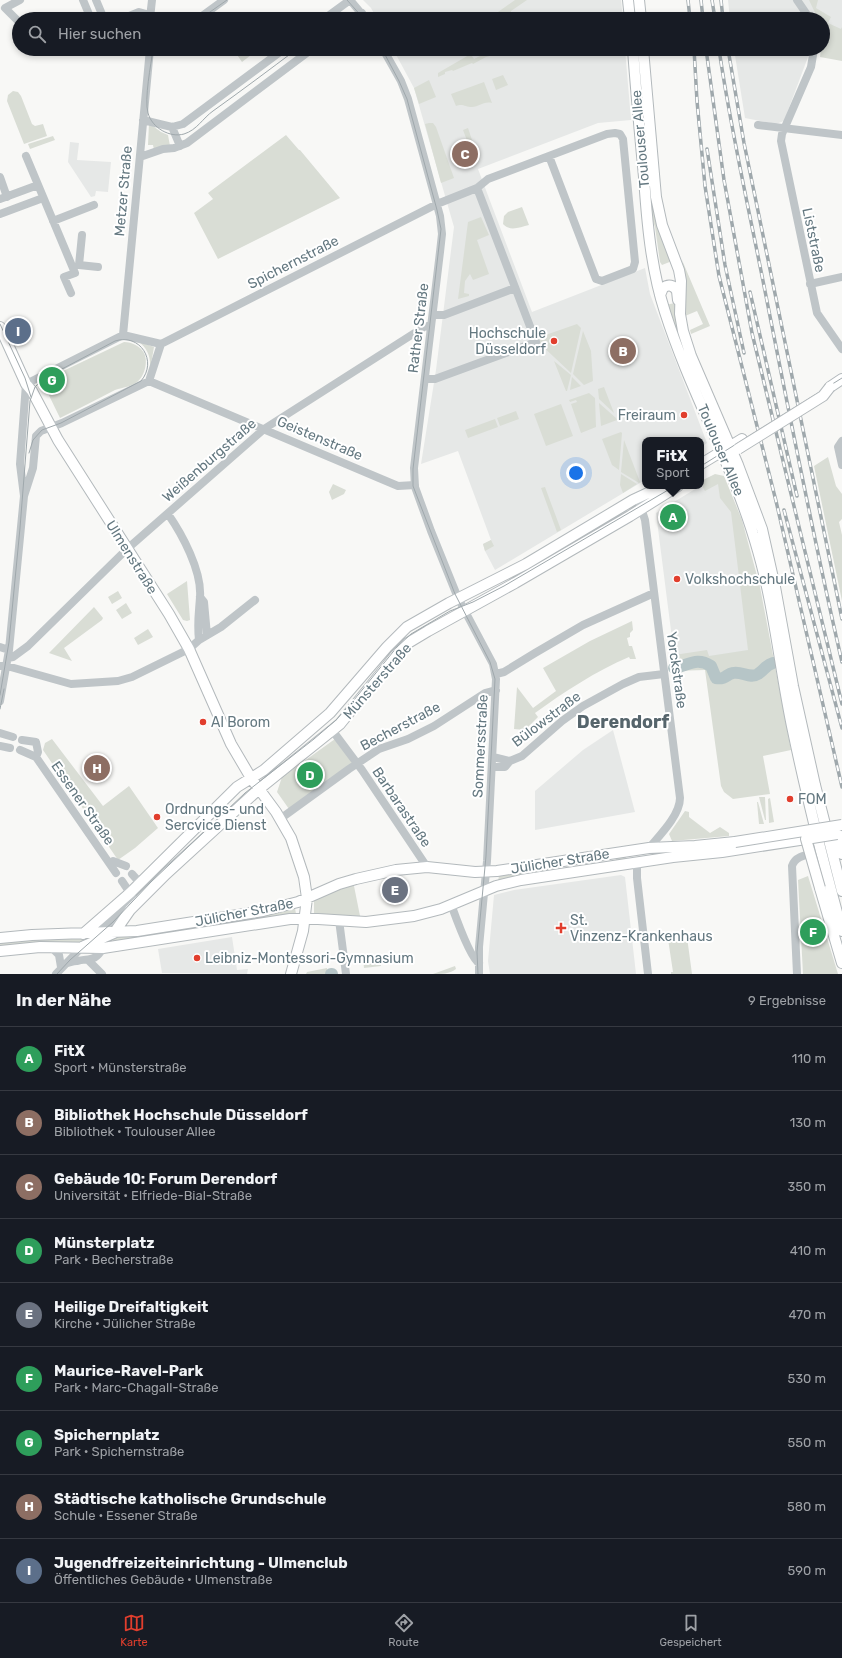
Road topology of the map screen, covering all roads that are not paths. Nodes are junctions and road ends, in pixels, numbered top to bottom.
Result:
1 (20, 0) edge
2 (83, 0) edge
3 (96, 0) edge
4 (152, 0) edge
5 (224, 0) edge
6 (350, 0) edge
7 (628, 0) edge
8 (639, 0) edge
9 (797, 0) edge
10 (88, 12) edge
11 (101, 12) edge
12 (151, 12) edge
13 (208, 12) edge
14 (334, 12) edge
15 (360, 12) edge
16 (629, 12) edge
17 (640, 12) edge
18 (805, 12) edge
19 (12, 15) edge
20 (149, 56) edge
21 (275, 56) edge
22 (303, 56) edge
23 (387, 56) edge
24 (634, 56) edge
25 (645, 56) edge
26 (813, 56) edge
27 (143, 120) junction
28 (758, 125) dead end
29 (172, 127) junction
30 (784, 129) junction
31 (842, 135) edge
32 (180, 146) junction
33 (26, 156) dead end
34 (549, 156) junction
35 (140, 157) junction
36 (0, 177) edge
37 (38, 185) junction
38 (477, 188) junction
39 (4, 198) edge
40 (43, 198) junction
41 (437, 204) junction
42 (94, 205) dead end
43 (0, 214) edge
44 (53, 221) junction
45 (82, 235) dead end
46 (75, 265) junction
47 (98, 267) dead end
48 (842, 277) edge
49 (810, 284) junction
50 (515, 288) junction
51 (71, 294) dead end
52 (660, 295) junction
53 (680, 308) junction
54 (433, 315) junction
55 (432, 325) junction
56 (0, 327) edge
57 (123, 335) junction
58 (161, 344) junction
59 (842, 349) edge
60 (425, 379) junction
61 (842, 379) edge
62 (149, 381) junction
63 (26, 384) junction
64 (51, 428) junction
65 (264, 429) junction
66 (842, 441) edge
67 (730, 450) junction
68 (704, 463) edge
69 (842, 465) edge
70 (704, 470) edge
71 (415, 485) junction
72 (658, 489) edge
73 (673, 489) edge
74 (24, 496) junction
75 (641, 508) junction
76 (168, 514) junction
77 (127, 549) junction
78 (654, 594) junction
79 (200, 597) junction
80 (458, 598) junction
81 (256, 600) dead end
82 (464, 611) junction
83 (208, 635) junction
84 (199, 640) junction
85 (28, 646) junction
86 (0, 647) edge
87 (189, 649) junction
88 (6, 660) edge
89 (18, 669) junction
90 (496, 674) junction
91 (664, 674) junction
92 (496, 690) junction
93 (0, 701) edge
94 (332, 730) junction
95 (0, 733) edge
96 (13, 737) dead end
97 (22, 740) dead end
98 (0, 746) edge
99 (10, 748) dead end
100 (20, 750) dead end
101 (36, 757) junction
102 (492, 757) junction
103 (510, 761) junction
104 (357, 764) junction
105 (492, 767) junction
106 (251, 778) junction
107 (259, 789) junction
108 (280, 819) junction
109 (842, 825) edge
110 (836, 836) edge
111 (806, 839) junction
112 (736, 846) junction
113 (648, 848) junction
114 (820, 851) junction
115 (842, 854) edge
116 (110, 863) junction
117 (637, 863) junction
118 (422, 865) junction
119 (126, 866) dead end
120 (486, 872) junction
121 (116, 873) dead end
122 (132, 874) dead end
123 (143, 880) junction
124 (122, 881) dead end
125 (484, 890) junction
126 (842, 891) edge
127 (130, 892) junction
128 (307, 898) junction
129 (451, 904) junction
130 (130, 910) junction
131 (305, 919) junction
132 (338, 920) junction
133 (109, 923) junction
134 (842, 931) edge
135 (114, 933) junction
136 (83, 934) junction
137 (97, 934) junction
138 (0, 938) edge
139 (51, 947) junction
140 (81, 948) junction
141 (103, 948) junction
142 (0, 951) edge
143 (89, 961) junction
144 (479, 963) junction
145 (842, 963) edge
146 (62, 966) junction
147 (56, 974) edge
148 (102, 974) edge
149 (291, 974) edge
150 (346, 974) edge
151 (479, 974) edge
152 (648, 974) edge
153 (797, 974) edge

1 - 19 street
2 - 10 street
3 - 11 street
4 - 12 street
5 - 13 street
6 - 14 street
6 - 15 street
7 - 16 main road
8 - 17 main road
9 - 18 street
20 - 27 street, Metzer Straße
21 - 29 street
22 - 32 street
23 - 41 street, Rather Straße
24 - 52 main road, Toulouser Allee
25 - 53 main road, Toulouser Allee
26 - 30 street, Liststraße
27 - 29 street
27 - 35 street, Metzer Straße
28 - 30 street
29 - 32 street
30 - 31 street
30 - 49 street, Liststraße
32 - 35 street
33 - 37 street
34 - 34 street, Spichernstraße
34 - 38 street, Spichernstraße
35 - 57 street, Metzer Straße
36 - 39 street
37 - 39 street
37 - 40 street
38 - 41 street, Spichernstraße
38 - 50 street
40 - 43 street
40 - 44 street
41 - 54 street, Rather Straße
41 - 58 street, Spichernstraße
42 - 44 street
44 - 46 street
45 - 46 street
46 - 47 street
46 - 51 street
48 - 49 street
49 - 59 street, Liststraße
50 - 54 street
50 - 60 street
52 - 53 main road
52 - 67 main road, Toulouser Allee
53 - 67 main road, Toulouser Allee
54 - 55 street, Rather Straße
55 - 60 street, Rather Straße
55 - 65 street, Weißenburgstraße
56 - 63 main road, Ulmenstraße
57 - 58 street
57 - 63 street
58 - 62 street
60 - 71 street, Rather Straße
61 - 67 main road, bridge
62 - 64 street
62 - 65 street, Geistenstraße
63 - 64 main road, Ulmenstraße
63 - 74 street
64 - 74 street
64 - 77 main road, Ulmenstraße
65 - 71 street, Geistenstraße
65 - 76 street, Weißenburgstraße
66 - 69 street
67 - 68 main road
67 - 70 main road
67 - 110 main road, Toulouser Allee
67 - 114 main road, Toulouser Allee
71 - 80 street, Rather Straße
72 - 75 street
72 - 80 main road, Münsterstraße
73 - 75 main road, Münsterstraße
74 - 88 street
75 - 78 street, Yorckstraße
75 - 82 main road, Münsterstraße
76 - 77 street, Weißenburgstraße
76 - 79 street
77 - 85 street, Weißenburgstraße
77 - 87 main road, Ulmenstraße
78 - 90 street
78 - 91 street, Yorckstraße
79 - 83 street
79 - 84 street
80 - 82 street, Rather Straße
80 - 106 main road, Münsterstraße
81 - 83 street
82 - 90 street, Sommersstraße
82 - 94 main road, Münsterstraße
83 - 84 street
84 - 87 street
85 - 88 street, Weißenburgstraße
85 - 89 street, Weißenburgstraße
86 - 88 street
87 - 89 street
87 - 106 main road, Ulmenstraße
88 - 89 street
88 - 93 street
90 - 92 street, Sommersstraße
91 - 103 street, Bülowstraße
91 - 113 street, Yorckstraße
92 - 102 street, Sommersstraße
92 - 104 street, Becherstraße
94 - 104 street, Barbarastraße
94 - 107 main road, Münsterstraße
95 - 96 street
97 - 101 street, Essener Straße
98 - 99 street
100 - 101 street, Essener Straße
101 - 116 street, Essener Straße
102 - 103 street, Bülowstraße
102 - 105 street, Sommersstraße
103 - 105 street, Bülowstraße
104 - 108 street, Becherstraße
104 - 118 street, Barbarastraße
105 - 120 street, Sommersstraße
106 - 107 main road, Ulmenstraße
106 - 123 main road, Münsterstraße
107 - 108 main road, Ulmenstraße
107 - 130 main road, Münsterstraße
108 - 128 main road, Ulmenstraße
109 - 112 main road, bridge
110 - 111 main road, bridge
110 - 114 main road
110 - 115 main road
110 - 126 main road, Toulouser Allee
111 - 112 main road
111 - 145 main road, bridge
112 - 113 main road, Jülicher Straße
112 - 117 main road, Jülicher Straße
113 - 117 main road
113 - 120 main road, Jülicher Straße
114 - 134 main road, Toulouser Allee
114 - 153 street
116 - 119 street, Essener Straße
116 - 121 street, Essener Straße
117 - 125 main road, Jülicher Straße
117 - 152 street
118 - 120 main road, Jülicher Straße
118 - 128 main road, Jülicher Straße
120 - 125 street, Sommersstraße
122 - 123 street
123 - 127 main road, Münsterstraße
123 - 133 street, Münsterstraße
124 - 127 street
125 - 129 main road, Jülicher Straße
125 - 144 street, Sommersstraße
127 - 136 main road, Münsterstraße
128 - 131 main road, Ulmenstraße
128 - 135 main road, Jülicher Straße
129 - 132 main road, Jülicher Straße
129 - 144 street
130 - 133 street, Münsterstraße
130 - 135 main road, Münsterstraße
131 - 132 main road, Jülicher Straße
131 - 141 main road, Jülicher Straße
131 - 149 main road, Ulmenstraße
132 - 150 street
133 - 137 street, Münsterstraße
135 - 137 main road, Jülicher Straße
135 - 140 main road, Münsterstraße
136 - 137 main road, Jülicher Straße
136 - 138 main road, Jülicher Straße
137 - 140 street, Münsterstraße
139 - 140 main road, Jülicher Straße
139 - 142 main road, Jülicher Straße
139 - 146 street
140 - 141 main road, Jülicher Straße
140 - 146 street, Münsterstraße
141 - 143 street
143 - 146 street
143 - 148 street
144 - 151 street, Sommersstraße
146 - 147 street, Münsterstraße

